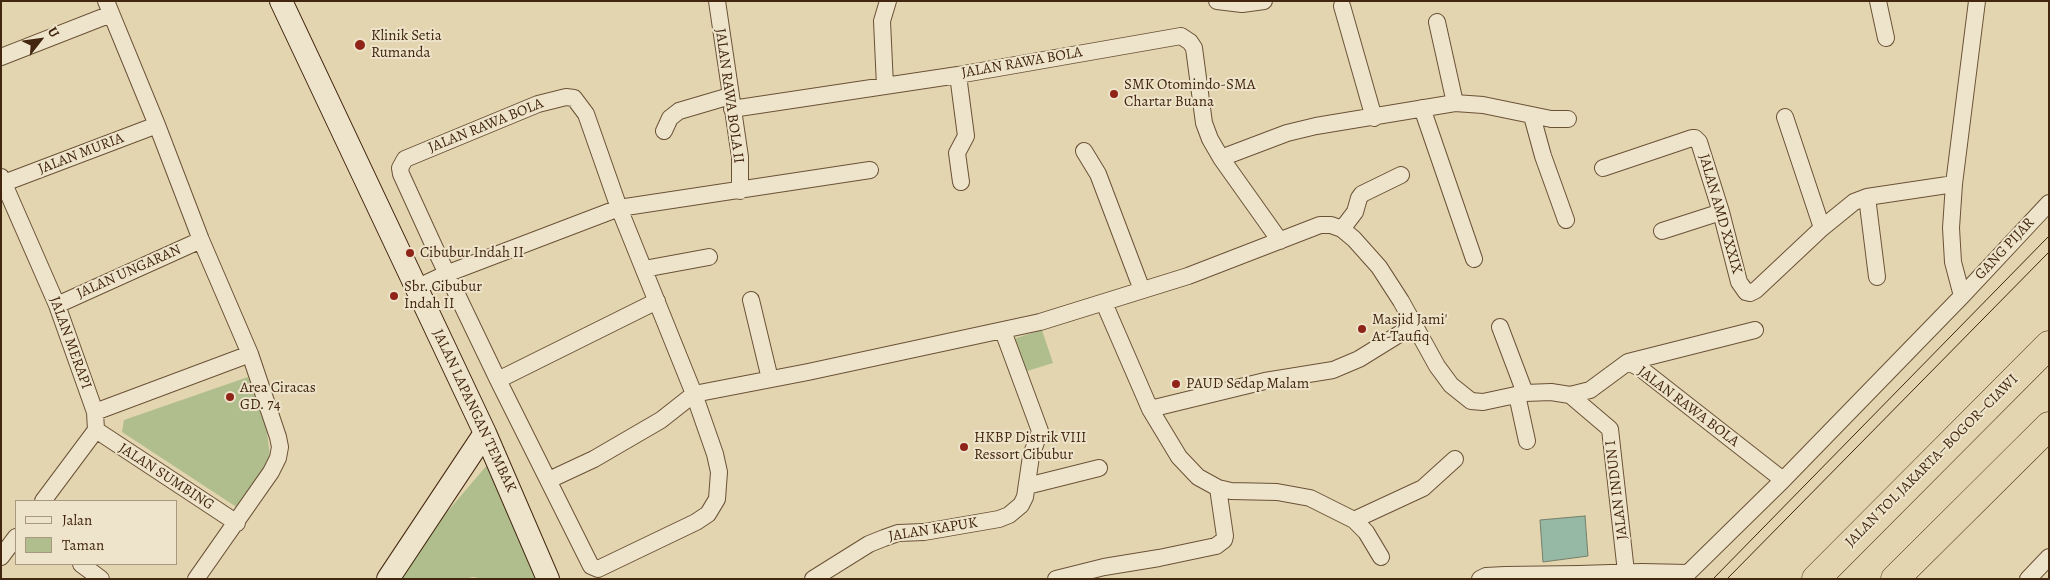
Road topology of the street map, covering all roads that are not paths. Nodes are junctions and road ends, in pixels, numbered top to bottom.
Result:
1 (281, 1) edge
2 (717, 1) edge
3 (888, 1) edge
4 (1217, 1) edge
5 (1264, 1) edge
6 (1878, 1) edge
7 (1977, 1) edge
8 (1342, 6) dead end
9 (109, 8) edge
10 (1437, 22) dead end
11 (1886, 38) dead end
12 (1, 57) edge
13 (958, 74) junction
14 (885, 86) junction
15 (731, 102) junction
16 (1456, 103) junction
17 (1422, 108) junction
18 (1532, 116) junction
19 (1785, 117) dead end
20 (1374, 118) junction
21 (1568, 119) dead end
22 (157, 125) junction
23 (664, 131) dead end
24 (1084, 151) dead end
25 (1221, 158) junction
26 (1603, 168) dead end
27 (870, 170) dead end
28 (1401, 175) dead end
29 (3, 180) edge
30 (961, 182) dead end
31 (1954, 184) junction
32 (740, 191) junction
33 (1868, 197) junction
34 (2049, 203) edge
35 (619, 208) junction
36 (1720, 212) junction
37 (1566, 220) dead end
38 (1822, 228) junction
39 (1342, 229) junction
40 (1662, 231) dead end
41 (201, 240) junction
42 (1280, 241) junction
43 (708, 257) dead end
44 (1474, 259) dead end
45 (644, 269) junction
46 (446, 274) junction
47 (1877, 277) dead end
48 (416, 288) junction
49 (1142, 290) junction
50 (1962, 296) junction
51 (751, 300) dead end
52 (657, 301) junction
53 (1104, 303) junction
54 (57, 305) junction
55 (1414, 325) junction
56 (1500, 327) dead end
57 (1755, 330) dead end
58 (1003, 331) junction
59 (2049, 345) edge
60 (250, 354) junction
61 (1628, 362) junction
62 (770, 379) junction
63 (498, 380) junction
64 (694, 394) junction
65 (1521, 394) junction
66 (1570, 396) junction
67 (1150, 409) junction
68 (96, 412) junction
69 (2049, 426) edge
70 (96, 430) junction
71 (485, 433) junction
72 (1527, 440) dead end
73 (1455, 459) dead end
74 (1099, 468) dead end
75 (549, 480) junction
76 (1783, 480) junction
77 (1218, 488) junction
78 (1026, 492) junction
79 (44, 500) edge
80 (1354, 520) junction
81 (237, 523) junction
82 (15, 538) edge
83 (1, 557) edge
84 (1382, 557) dead end
85 (2049, 557) edge
86 (82, 565) edge
87 (1626, 572) junction
88 (1685, 576) edge
89 (101, 579) edge
90 (196, 579) edge
91 (388, 579) edge
92 (548, 579) edge
93 (813, 579) edge
94 (1056, 579) edge
95 (1480, 579) edge
96 (1816, 579) edge
97 (1895, 579) edge
98 (2028, 579) edge

1 - 48 street, JALAN LAPANGAN TEMBAK
2 - 15 street, JALAN RAWA BOLA II
3 - 14 street
4 - 5 street
6 - 11 street
7 - 31 street
8 - 20 street
9 - 12 street
9 - 22 street
10 - 16 street
13 - 14 street, JALAN RAWA BOLA
13 - 25 street, JALAN RAWA BOLA
13 - 30 street
14 - 15 street, JALAN RAWA BOLA
15 - 23 street, JALAN RAWA BOLA
15 - 32 street, JALAN RAWA BOLA II
16 - 17 street
16 - 18 street
17 - 20 street
17 - 44 street
18 - 21 street
18 - 37 street
19 - 38 street
20 - 25 street
22 - 29 street, JALAN MURIA
22 - 41 street
24 - 49 street
25 - 42 street, JALAN RAWA BOLA
26 - 36 street, JALAN AMD XXXIX
27 - 32 street
28 - 39 street
29 - 54 street, JALAN MERAPI
31 - 33 street, JALAN AMD XXXIX
31 - 50 street
32 - 35 street
33 - 38 street, JALAN AMD XXXIX
33 - 47 street
34 - 50 street, GANG PIJAR
35 - 45 street, JALAN RAWA BOLA
35 - 46 street
35 - 46 street, JALAN RAWA BOLA
36 - 38 street, JALAN AMD XXXIX
36 - 40 street
39 - 42 street
39 - 55 street, JALAN RAWA BOLA
41 - 54 street, JALAN UNGARAN
41 - 60 street
42 - 49 street
43 - 45 street
45 - 52 street, JALAN RAWA BOLA
46 - 48 street
46 - 63 street, JALAN RAWA BOLA
48 - 71 street, JALAN LAPANGAN TEMBAK
49 - 53 street
50 - 76 street
51 - 62 street
52 - 63 street
52 - 64 street, JALAN RAWA BOLA
53 - 58 street
53 - 67 street
54 - 68 street, JALAN MERAPI
55 - 65 street, JALAN RAWA BOLA
55 - 67 street
56 - 65 street
57 - 61 street
58 - 62 street
58 - 78 street
59 - 96 highway, JALAN TOL JAKARTA–BOGOR–CIAWI
60 - 68 street
60 - 81 street
61 - 66 street, JALAN RAWA BOLA
61 - 76 street, JALAN RAWA BOLA
62 - 64 street
63 - 75 street, JALAN RAWA BOLA
64 - 75 street
64 - 75 street, JALAN RAWA BOLA
65 - 66 street, JALAN RAWA BOLA
65 - 72 street
66 - 87 street, JALAN INDUN I
67 - 77 street
68 - 70 street, JALAN MERAPI
69 - 97 highway
70 - 79 street
70 - 81 street, JALAN SUMBING
71 - 91 street
71 - 92 street, JALAN LAPANGAN TEMBAK
73 - 80 street
74 - 78 street
76 - 88 street
77 - 80 street
77 - 94 street
78 - 93 street, JALAN KAPUK
80 - 84 street
81 - 90 street
82 - 83 street
85 - 98 street
86 - 89 street
87 - 88 street
87 - 95 street

